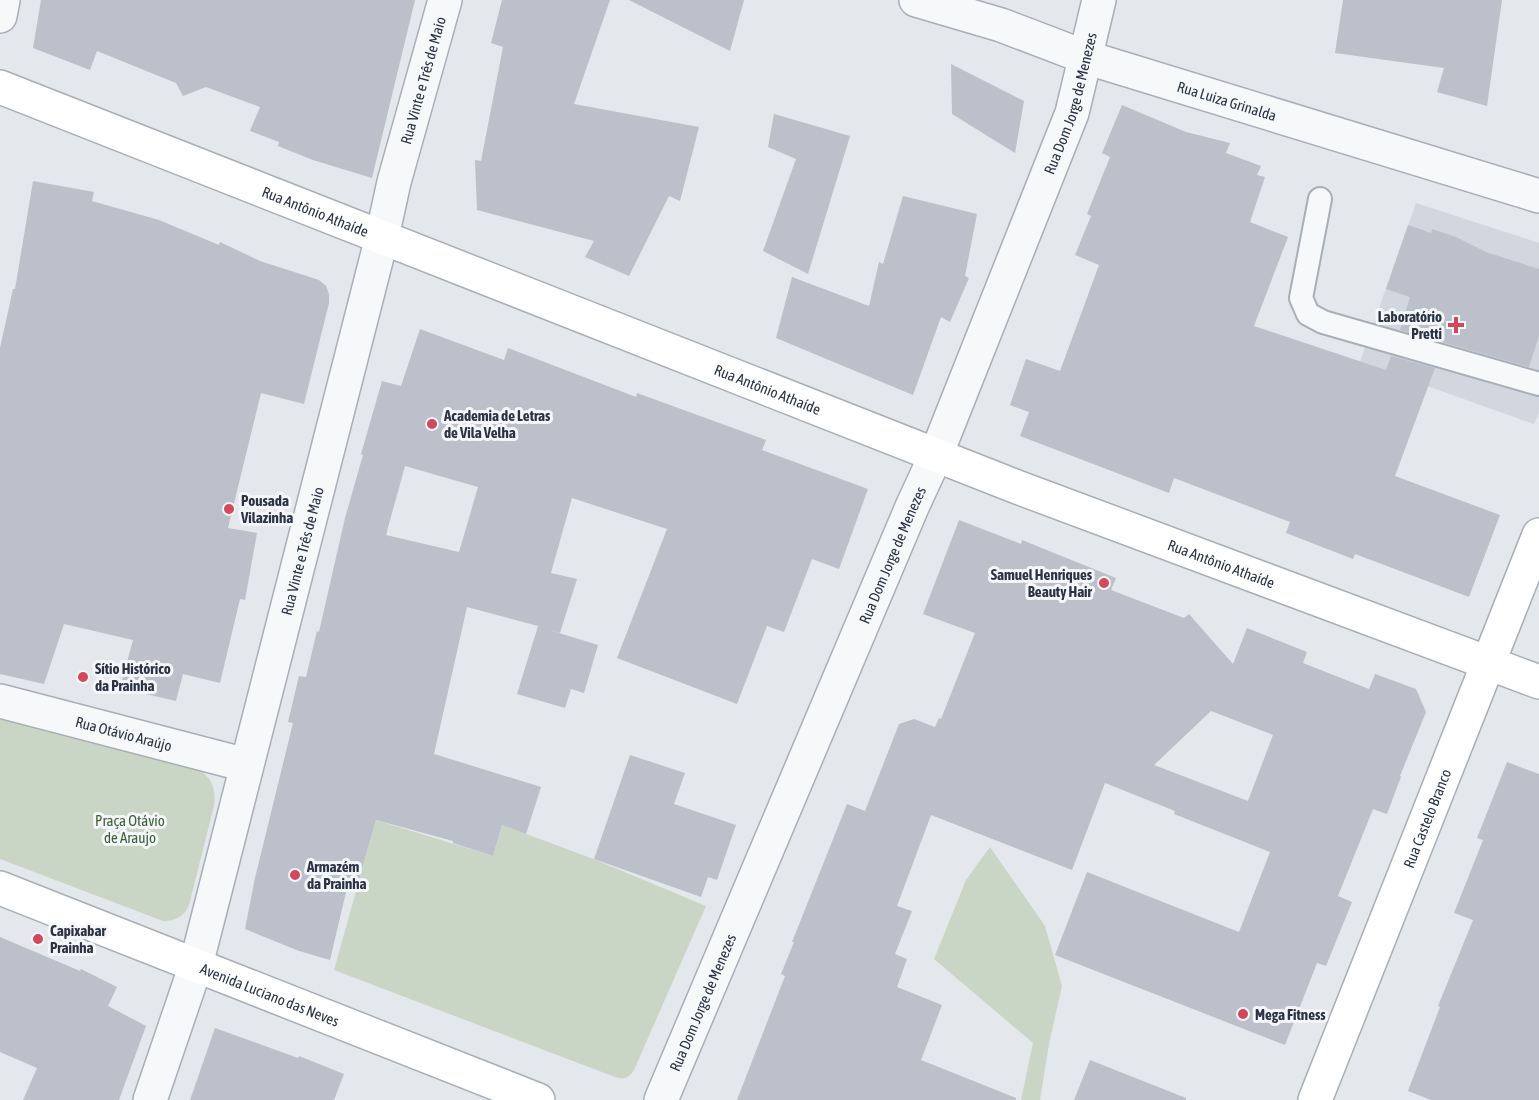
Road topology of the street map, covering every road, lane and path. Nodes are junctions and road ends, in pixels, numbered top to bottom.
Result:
1 (3, 0) edge
2 (445, 0) edge
3 (916, 0) edge
4 (1099, 0) edge
5 (0, 16) edge
6 (1085, 57) junction
7 (0, 87) edge
8 (1539, 196) edge
9 (1320, 199) dead end
10 (382, 237) junction
11 (1539, 384) edge
12 (936, 455) junction
13 (1539, 535) edge
14 (1489, 663) junction
15 (1539, 682) edge
16 (0, 701) edge
17 (246, 765) junction
18 (0, 888) edge
19 (196, 965) junction
20 (150, 1100) edge
21 (538, 1100) edge
22 (660, 1100) edge
23 (1314, 1100) edge

1 - 5 street
2 - 10 street, Rua Vinte e Três de Maio
3 - 6 street, Rua Luiza Grinalda
4 - 6 street, Rua Dom Jorge de Menezes
6 - 8 street, Rua Luiza Grinalda
6 - 12 street, Rua Dom Jorge de Menezes
7 - 10 main road, Rua Antônio Athaíde
9 - 11 lane
10 - 12 main road, Rua Antônio Athaíde
10 - 17 street, Rua Vinte e Três de Maio
12 - 14 main road, Rua Antônio Athaíde
12 - 22 street, Rua Dom Jorge de Menezes
13 - 14 main road, Rua Castelo Branco
14 - 15 main road, Rua Antônio Athaíde
14 - 23 main road, Rua Castelo Branco
16 - 17 street, Rua Otávio Araújo
17 - 19 street, Rua Vinte e Três de Maio
18 - 19 main road, Avenida Luciano das Neves
19 - 20 street, Rua Vinte e Três de Maio
19 - 21 main road, Avenida Luciano das Neves

